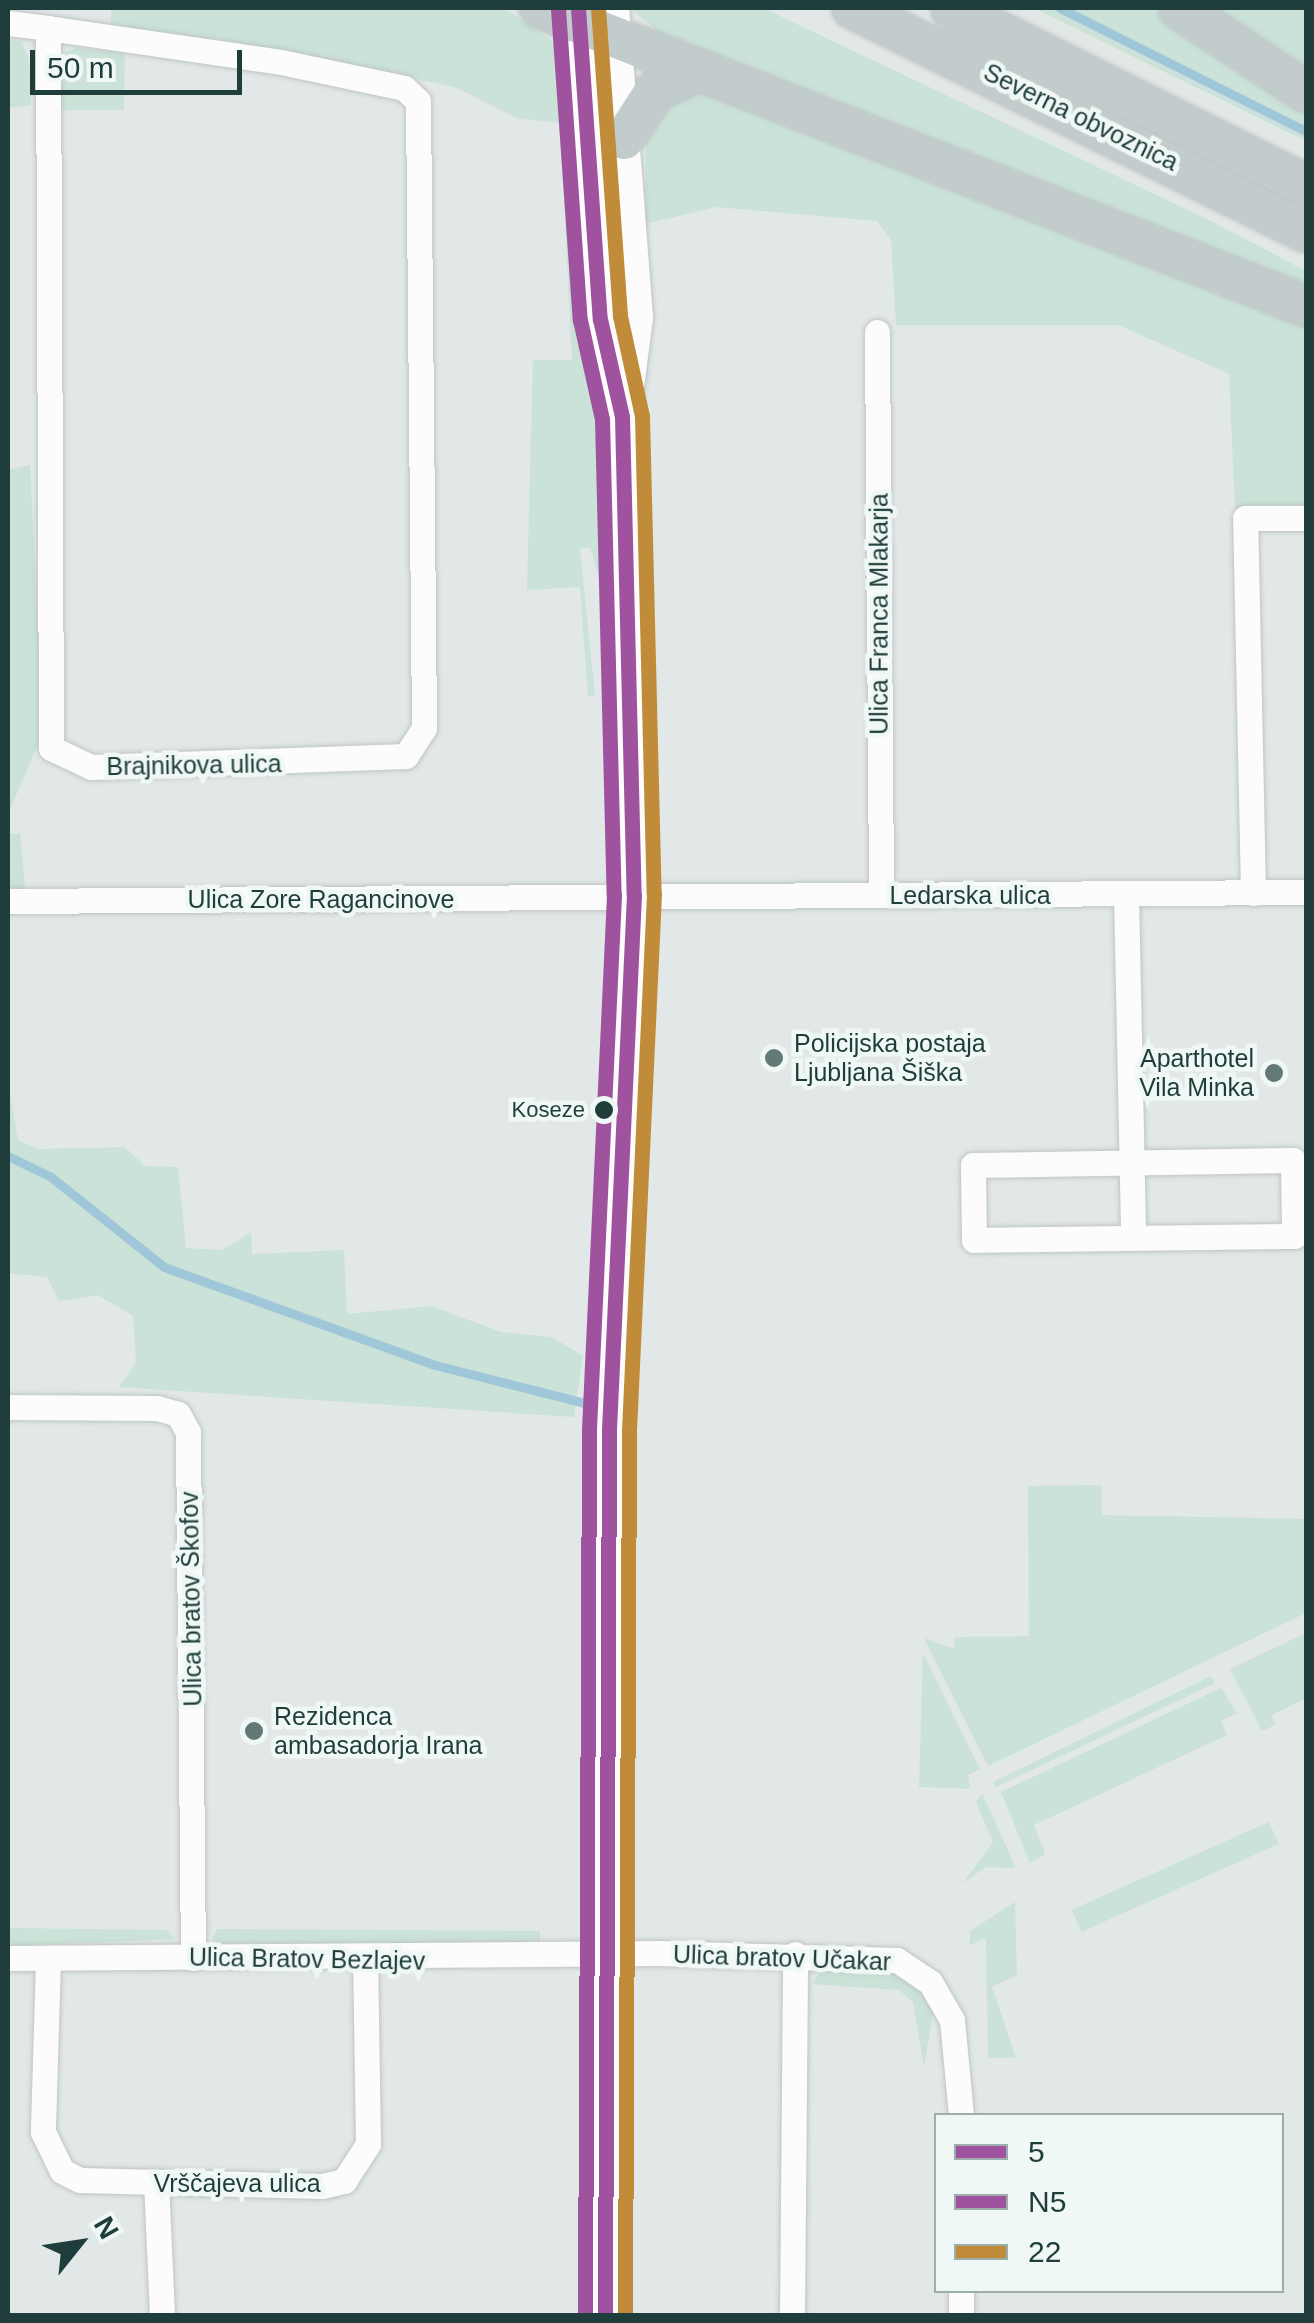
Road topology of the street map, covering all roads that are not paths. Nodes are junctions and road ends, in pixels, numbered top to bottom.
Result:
1 (540, 8) edge
2 (852, 8) edge
3 (951, 8) edge
4 (1179, 8) edge
5 (599, 18) edge
6 (8, 23) edge
7 (48, 28) junction
8 (700, 70) junction
9 (1306, 92) edge
10 (624, 139) junction
11 (1306, 185) edge
12 (1306, 232) edge
13 (1306, 306) edge
14 (877, 332) dead end
15 (622, 417) junction
16 (1306, 518) edge
17 (1306, 892) edge
18 (1253, 893) junction
19 (1126, 894) junction
20 (634, 895) junction
21 (881, 896) junction
22 (8, 901) edge
23 (1131, 1163) junction
24 (1133, 1238) junction
25 (8, 1408) edge
26 (796, 1954) junction
27 (607, 1956) junction
28 (8, 1958) edge
29 (48, 1958) junction
30 (193, 1958) junction
31 (365, 1961) junction
32 (960, 2113) edge
33 (156, 2182) junction
34 (162, 2316) edge
35 (605, 2316) edge
36 (792, 2316) edge

1 - 5 highway
2 - 12 highway, Severna obvoznica
3 - 11 highway, Severna obvoznica
4 - 9 highway
5 - 8 highway
5 - 10 main road
5 - 15 main road
6 - 7 street
7 - 7 street, Brajnikova ulica
8 - 10 highway
8 - 13 highway
10 - 15 main road
14 - 21 street, Ulica Franca Mlakarja
15 - 20 main road
16 - 18 street
17 - 18 street, Ledarska ulica
18 - 19 street, Ledarska ulica
19 - 21 street, Ledarska ulica
19 - 23 street
20 - 21 street, Ledarska ulica
20 - 22 street, Ulica Zore Ragancinove
20 - 27 main road
23 - 24 street
23 - 24 street
23 - 24 street
25 - 30 street, Ulica bratov Škofov
26 - 27 street, Ulica bratov Učakar
26 - 32 street, Ulica bratov Učakar
26 - 36 street
27 - 31 street, Ulica Bratov Bezlajev
27 - 35 main road
28 - 29 street, Ulica Bratov Bezlajev
29 - 30 street, Ulica Bratov Bezlajev
29 - 33 street, Vrščajeva ulica
30 - 31 street, Ulica Bratov Bezlajev
31 - 33 street, Vrščajeva ulica
33 - 34 street

